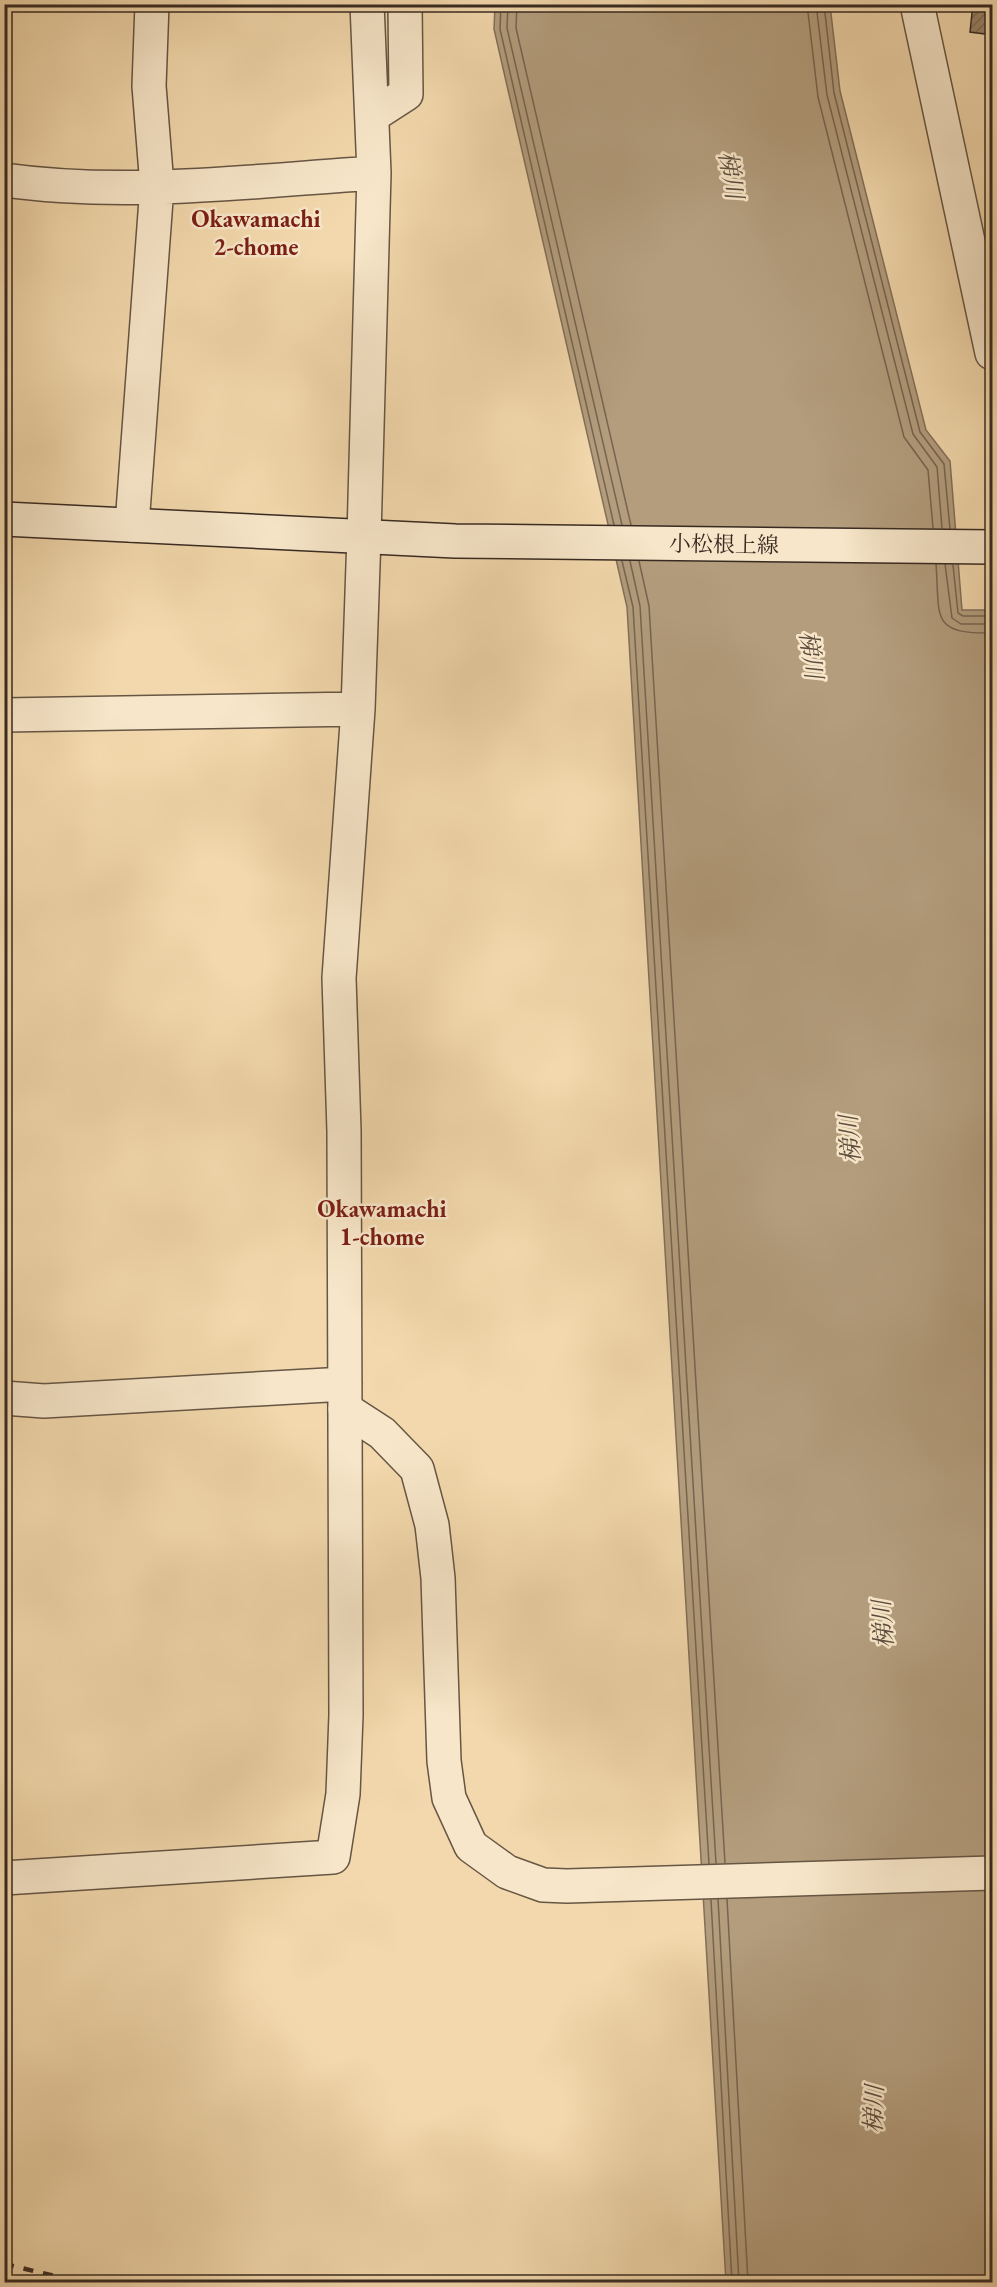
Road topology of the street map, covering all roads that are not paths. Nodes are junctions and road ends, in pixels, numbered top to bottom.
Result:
1 (152, 4) edge
2 (367, 4) edge
3 (405, 4) edge
4 (917, 4) edge
5 (372, 116) junction
6 (374, 173) junction
7 (4, 180) edge
8 (158, 186) junction
9 (993, 353) edge
10 (4, 519) edge
11 (132, 525) junction
12 (364, 536) junction
13 (993, 546) edge
14 (358, 709) junction
15 (4, 715) edge
16 (345, 1396) junction
17 (4, 1398) edge
18 (993, 1873) edge
19 (4, 1878) edge

1 - 8 street
2 - 5 street
3 - 5 street
4 - 9 street
5 - 6 street
6 - 8 street
6 - 12 street
7 - 8 street
8 - 11 street
10 - 11 street, 小松根上線
11 - 12 street, 小松根上線
12 - 13 street, 小松根上線
12 - 14 street
14 - 15 street
14 - 16 street
16 - 17 street
16 - 18 street
16 - 19 street

